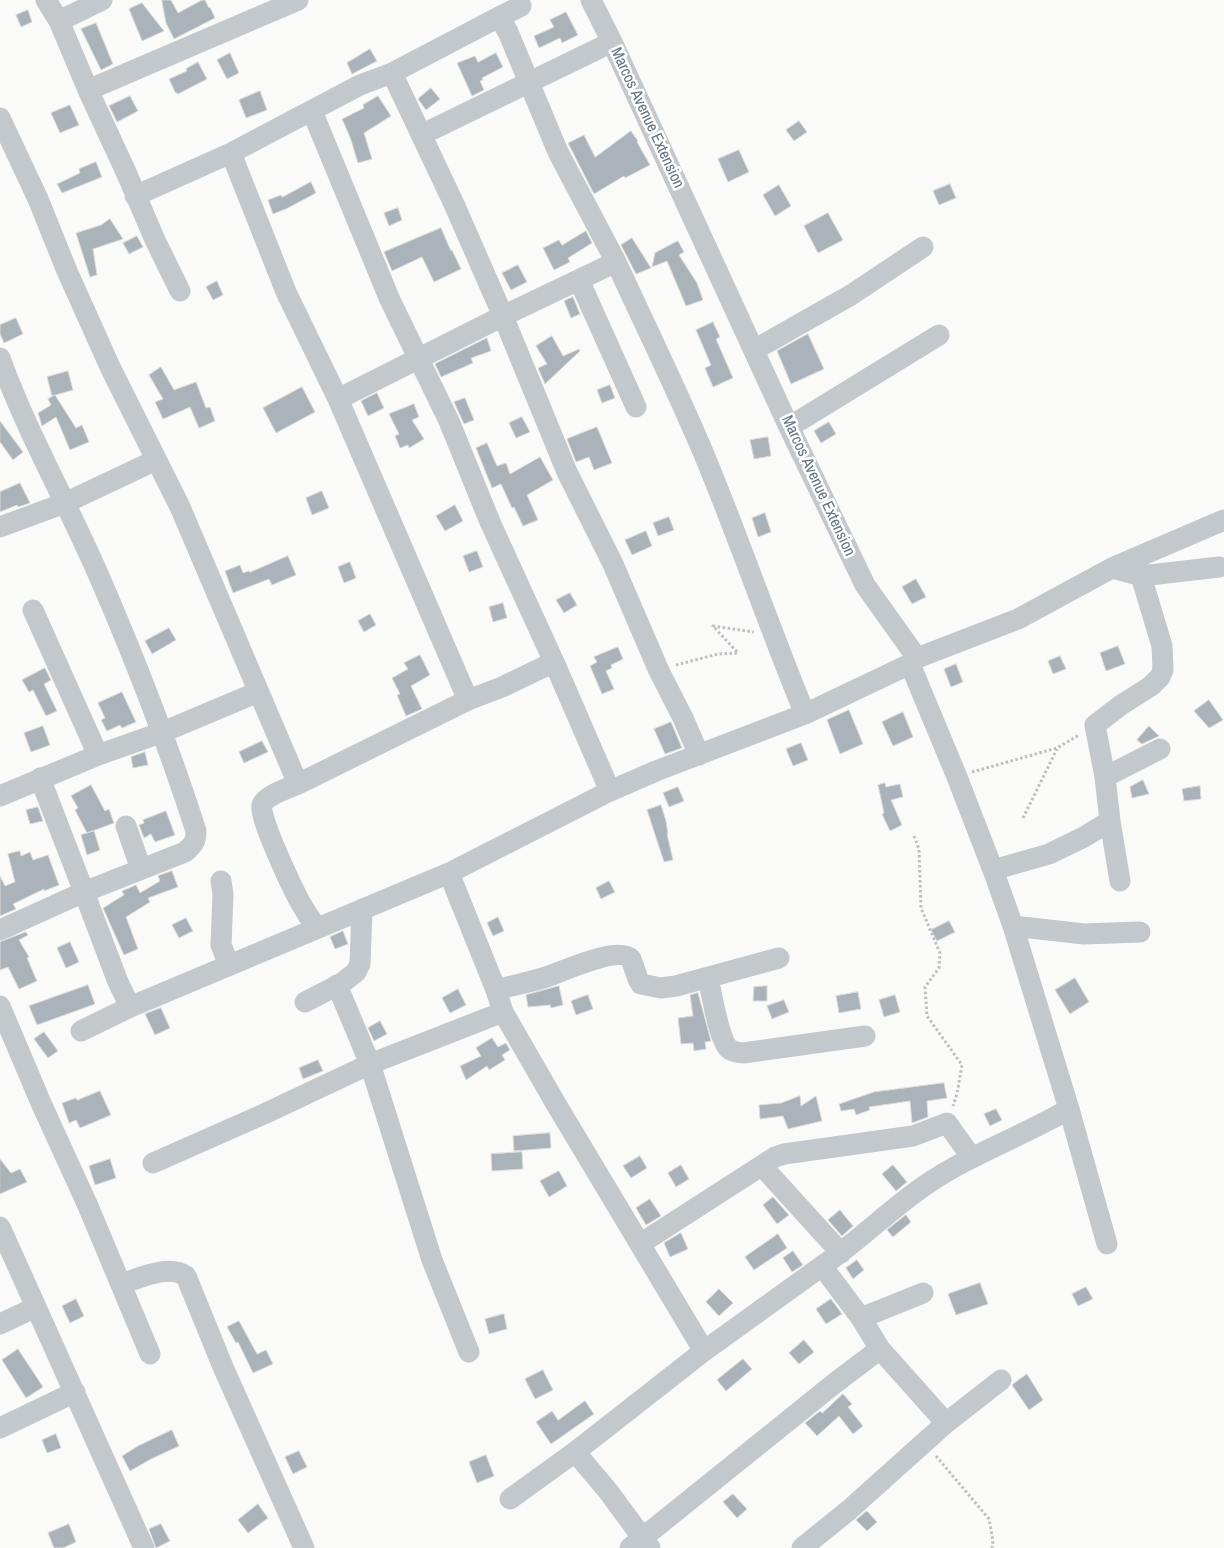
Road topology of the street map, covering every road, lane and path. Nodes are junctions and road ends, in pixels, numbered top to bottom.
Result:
1 (46, 0) edge
2 (102, 0) edge
3 (298, 0) edge
4 (595, 1) edge
5 (521, 6) dead end
6 (499, 17) junction
7 (59, 21) junction
8 (612, 42) junction
9 (392, 73) junction
10 (528, 83) junction
11 (88, 90) junction
12 (312, 111) junction
13 (0, 118) edge
14 (421, 135) junction
15 (231, 153) junction
16 (135, 196) junction
17 (923, 248) dead end
18 (616, 262) junction
19 (579, 280) junction
20 (180, 291) dead end
21 (503, 316) junction
22 (939, 335) dead end
23 (754, 350) junction
24 (0, 358) edge
25 (418, 358) junction
26 (338, 399) junction
27 (636, 406) dead end
28 (789, 427) junction
29 (156, 460) junction
30 (65, 503) junction
31 (1224, 520) edge
32 (0, 527) edge
33 (1112, 568) junction
34 (1219, 568) dead end
35 (1141, 576) junction
36 (33, 610) dead end
37 (773, 635) junction
38 (914, 661) junction
39 (554, 662) junction
40 (659, 671) junction
41 (258, 692) junction
42 (468, 700) junction
43 (805, 714) junction
44 (1095, 725) junction
45 (163, 732) junction
46 (1057, 748) junction
47 (1160, 749) dead end
48 (98, 755) junction
49 (698, 756) junction
50 (957, 776) junction
51 (1105, 777) junction
52 (40, 778) junction
53 (298, 784) junction
54 (610, 790) junction
55 (0, 796) edge
56 (1023, 818) dead end
57 (1110, 821) junction
58 (126, 826) dead end
59 (914, 836) dead end
60 (141, 869) junction
61 (993, 870) junction
62 (448, 873) junction
63 (221, 881) dead end
64 (1120, 881) dead end
65 (84, 892) junction
66 (362, 909) junction
67 (1013, 926) junction
68 (316, 928) junction
69 (0, 930) edge
70 (1140, 932) dead end
71 (779, 958) dead end
72 (229, 965) junction
73 (708, 978) junction
74 (337, 985) junction
75 (496, 990) junction
76 (305, 1002) dead end
77 (0, 1006) edge
78 (130, 1007) junction
79 (503, 1012) junction
80 (82, 1031) dead end
81 (865, 1036) dead end
82 (370, 1064) junction
83 (1069, 1109) junction
84 (947, 1123) junction
85 (972, 1158) junction
86 (153, 1163) dead end
87 (762, 1166) junction
88 (0, 1227) edge
89 (640, 1244) junction
90 (1107, 1244) dead end
91 (841, 1253) junction
92 (822, 1266) junction
93 (121, 1284) junction
94 (923, 1293) dead end
95 (36, 1307) junction
96 (861, 1318) junction
97 (0, 1324) edge
98 (880, 1349) junction
99 (704, 1351) junction
100 (469, 1352) dead end
101 (150, 1354) dead end
102 (1001, 1380) dead end
103 (75, 1392) junction
104 (946, 1423) junction
105 (0, 1428) edge
106 (925, 1442) junction
107 (575, 1452) junction
108 (510, 1499) dead end
109 (640, 1545) edge
110 (144, 1548) edge
111 (304, 1548) edge
112 (802, 1548) edge
113 (992, 1548) edge

1 - 7 street
2 - 7 street
3 - 11 street
4 - 8 street, Marcos Avenue Extension
5 - 6 street
6 - 9 street
6 - 10 street
7 - 11 street
8 - 10 street
8 - 23 street, Marcos Avenue Extension
9 - 12 street
9 - 14 street
10 - 14 street
10 - 18 street
11 - 16 street
12 - 15 street
12 - 25 street
13 - 29 street
14 - 21 street
15 - 16 street
15 - 26 street
16 - 20 street
17 - 23 street
18 - 19 street
18 - 37 street
19 - 21 street
19 - 27 street
21 - 25 street
21 - 40 street
22 - 28 street
23 - 28 street, Marcos Avenue Extension
24 - 30 street
25 - 26 street
25 - 39 street
26 - 42 street
28 - 38 street, Marcos Avenue Extension
29 - 30 street
29 - 41 street
30 - 32 street
30 - 45 street
31 - 33 street
33 - 35 street
33 - 38 street
34 - 35 street
35 - 44 street
36 - 48 street
37 - 40 path
37 - 43 street
38 - 43 street
38 - 50 street, Marcos Avenue Extension
39 - 42 street
39 - 54 street
40 - 49 street
41 - 45 street
41 - 53 street
42 - 53 street
43 - 49 street
44 - 46 path
44 - 51 street
45 - 48 street
45 - 60 street
46 - 50 path
46 - 56 path
47 - 51 street
48 - 52 street
49 - 54 street
50 - 61 street, Marcos Avenue Extension
51 - 57 street
52 - 55 street
52 - 65 street
53 - 68 street
54 - 62 street
57 - 61 street
57 - 64 street
58 - 60 street
59 - 84 path
60 - 65 street
61 - 67 street, Marcos Avenue Extension
62 - 66 street
62 - 75 street
63 - 72 street
65 - 69 street
65 - 78 street
66 - 68 street
66 - 74 street
67 - 70 street
67 - 83 street, Marcos Avenue Extension
68 - 72 street
71 - 73 street
72 - 78 street
73 - 75 street
73 - 81 street
74 - 76 street
74 - 82 street
75 - 79 street
77 - 93 street
78 - 80 street
79 - 82 street
79 - 89 street
82 - 86 street
82 - 100 street
83 - 85 street
83 - 90 street, Marcos Avenue Extension
84 - 85 street
84 - 87 street
85 - 91 street
87 - 89 street
87 - 91 street
88 - 95 street
89 - 99 street
91 - 92 street
92 - 96 street
92 - 99 street
93 - 101 street
93 - 111 street
94 - 96 street
95 - 97 street
95 - 103 street
96 - 98 street
98 - 104 street
98 - 109 street
99 - 107 street
102 - 104 street
103 - 105 street
103 - 110 street
104 - 106 street
106 - 112 street
106 - 113 path
107 - 108 street
107 - 109 street

